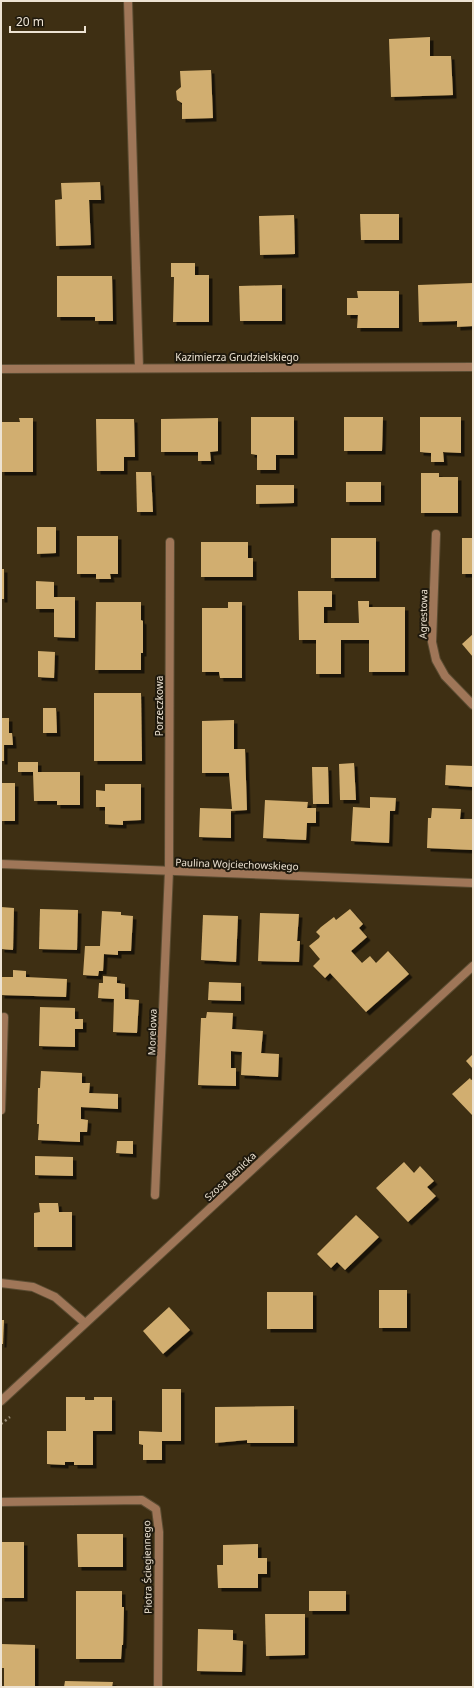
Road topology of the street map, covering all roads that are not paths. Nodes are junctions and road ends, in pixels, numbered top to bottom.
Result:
1 (128, 1) edge
2 (473, 366) edge
3 (139, 368) junction
4 (1, 369) edge
5 (436, 534) dead end
6 (170, 542) dead end
7 (473, 705) edge
8 (1, 864) edge
9 (169, 871) junction
10 (473, 884) edge
11 (473, 966) edge
12 (4, 1017) dead end
13 (1, 1110) edge
14 (155, 1195) dead end
15 (1, 1283) edge
16 (85, 1324) junction
17 (1, 1401) edge
18 (1, 1502) edge
19 (158, 1687) edge

1 - 3 street
2 - 3 street, Kazimierza Grudzielskiego
3 - 4 street, Kazimierza Grudzielskiego
5 - 7 street, Agrestowa
6 - 9 street, Porzeczkowa
8 - 9 street, Paulina Wojciechowskiego
9 - 10 street, Paulina Wojciechowskiego
9 - 14 street, Morelowa
11 - 16 street, Szosa Benicka
12 - 13 street
15 - 16 street
16 - 17 street, Szosa Benicka
18 - 19 street, Piotra Ściegiennego

